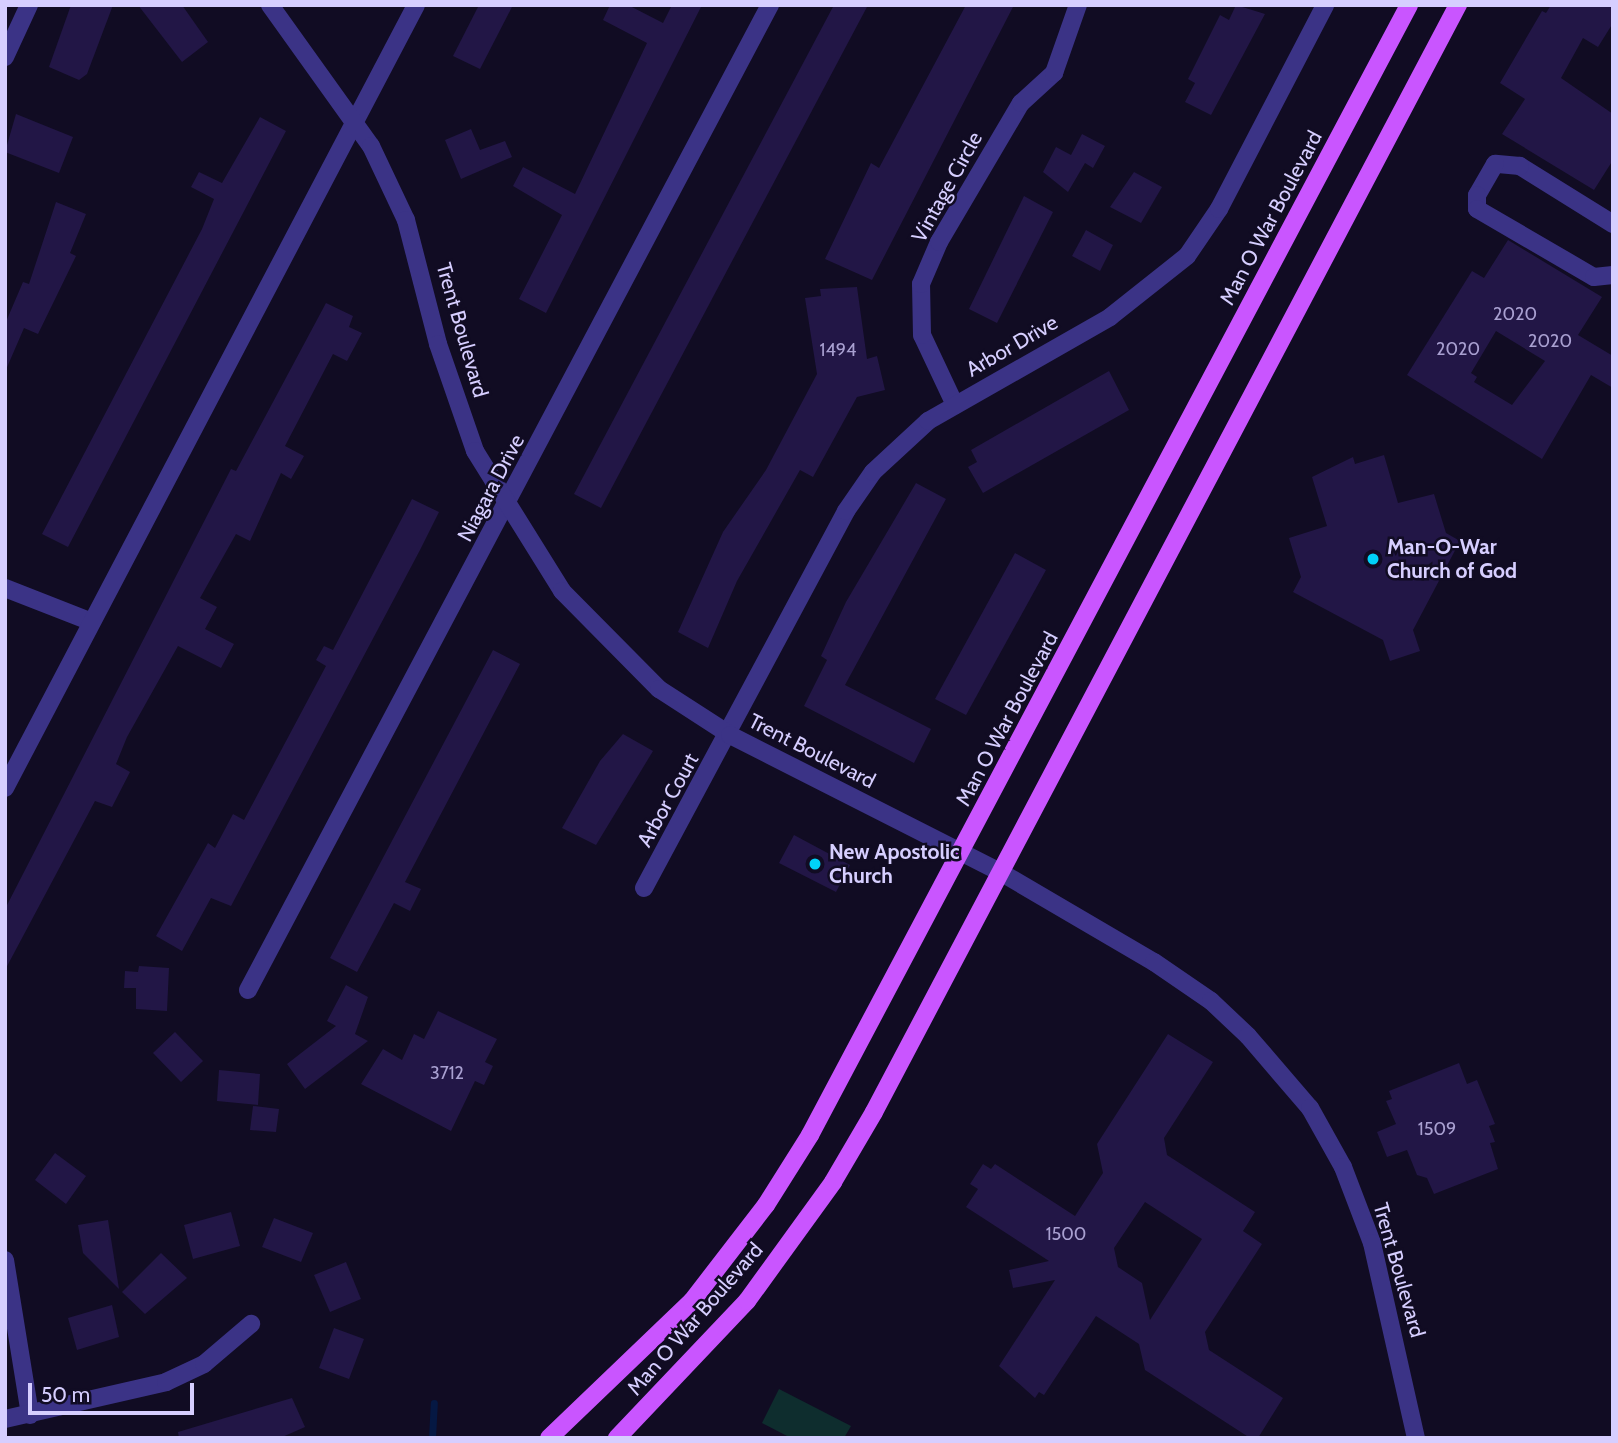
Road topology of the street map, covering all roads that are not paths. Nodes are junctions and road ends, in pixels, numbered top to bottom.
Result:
1 (29, 5) edge
2 (270, 5) edge
3 (416, 5) edge
4 (770, 5) edge
5 (1078, 5) edge
6 (1325, 5) edge
7 (1409, 5) edge
8 (1458, 5) edge
9 (5, 57) edge
10 (354, 120) junction
11 (1613, 224) edge
12 (1613, 275) edge
13 (955, 405) junction
14 (507, 508) junction
15 (5, 588) edge
16 (92, 622) junction
17 (730, 735) junction
18 (5, 788) edge
19 (962, 854) junction
20 (1002, 873) junction
21 (645, 888) dead end
22 (248, 990) dead end
23 (5, 1260) edge
24 (251, 1324) dead end
25 (30, 1415) junction
26 (5, 1419) edge
27 (550, 1438) edge
28 (617, 1438) edge
29 (1416, 1438) edge

1 - 9 street
2 - 10 street, Trent Boulevard
3 - 10 street
4 - 14 street, Niagara Drive
5 - 13 street, Vintage Circle
6 - 13 street, Arbor Drive
7 - 19 main road, Man O War Boulevard
8 - 20 main road, Man O War Boulevard
10 - 14 street, Trent Boulevard
10 - 16 street
11 - 12 street
13 - 17 street, Arbor Drive
14 - 17 street, Trent Boulevard
14 - 22 street, Niagara Drive
15 - 16 street
16 - 18 street
17 - 19 street, Trent Boulevard
17 - 21 street, Arbor Court
19 - 20 street, Trent Boulevard
19 - 27 main road, Man O War Boulevard
20 - 28 main road, Man O War Boulevard
20 - 29 street, Trent Boulevard
23 - 25 street
24 - 25 street
25 - 26 street

